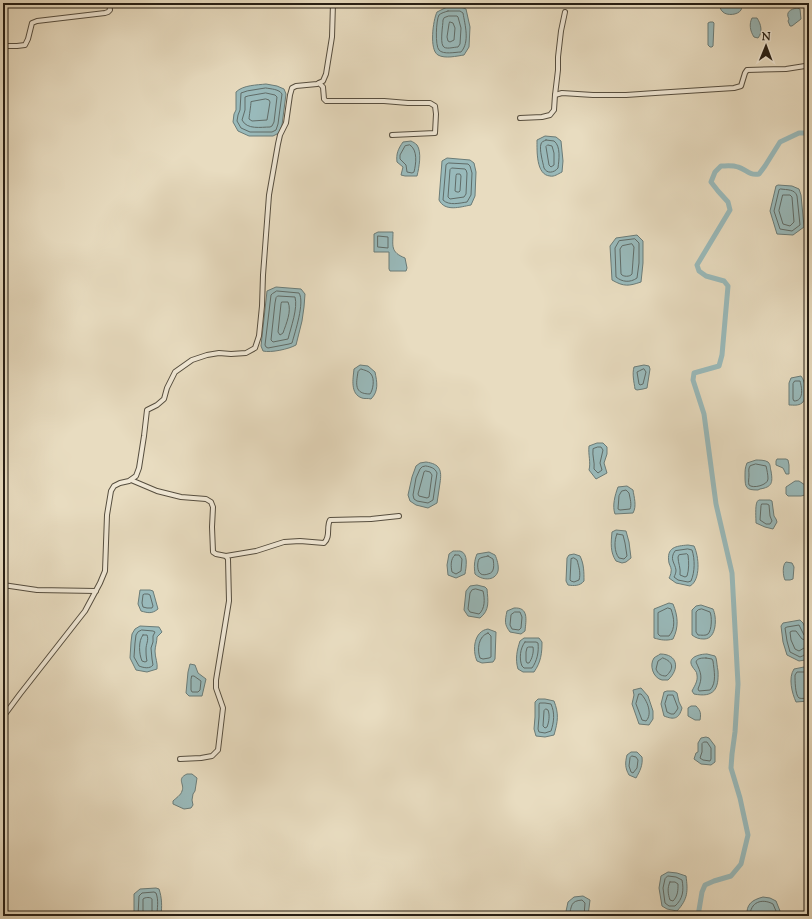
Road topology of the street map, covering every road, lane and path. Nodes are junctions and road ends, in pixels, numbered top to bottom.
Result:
1 (109, 3) edge
2 (333, 3) edge
3 (565, 12) dead end
4 (7, 46) dead end
5 (805, 66) dead end
6 (319, 83) junction
7 (555, 96) junction
8 (520, 118) dead end
9 (392, 135) dead end
10 (131, 480) junction
11 (399, 516) dead end
12 (226, 556) junction
13 (3, 585) edge
14 (96, 591) junction
15 (3, 717) edge
16 (180, 759) dead end

1 - 4 street
2 - 6 street
3 - 7 street
5 - 7 street
6 - 9 street
6 - 10 street
7 - 8 street
10 - 12 street
10 - 14 street
11 - 12 street
12 - 16 street
13 - 14 street
14 - 15 street

